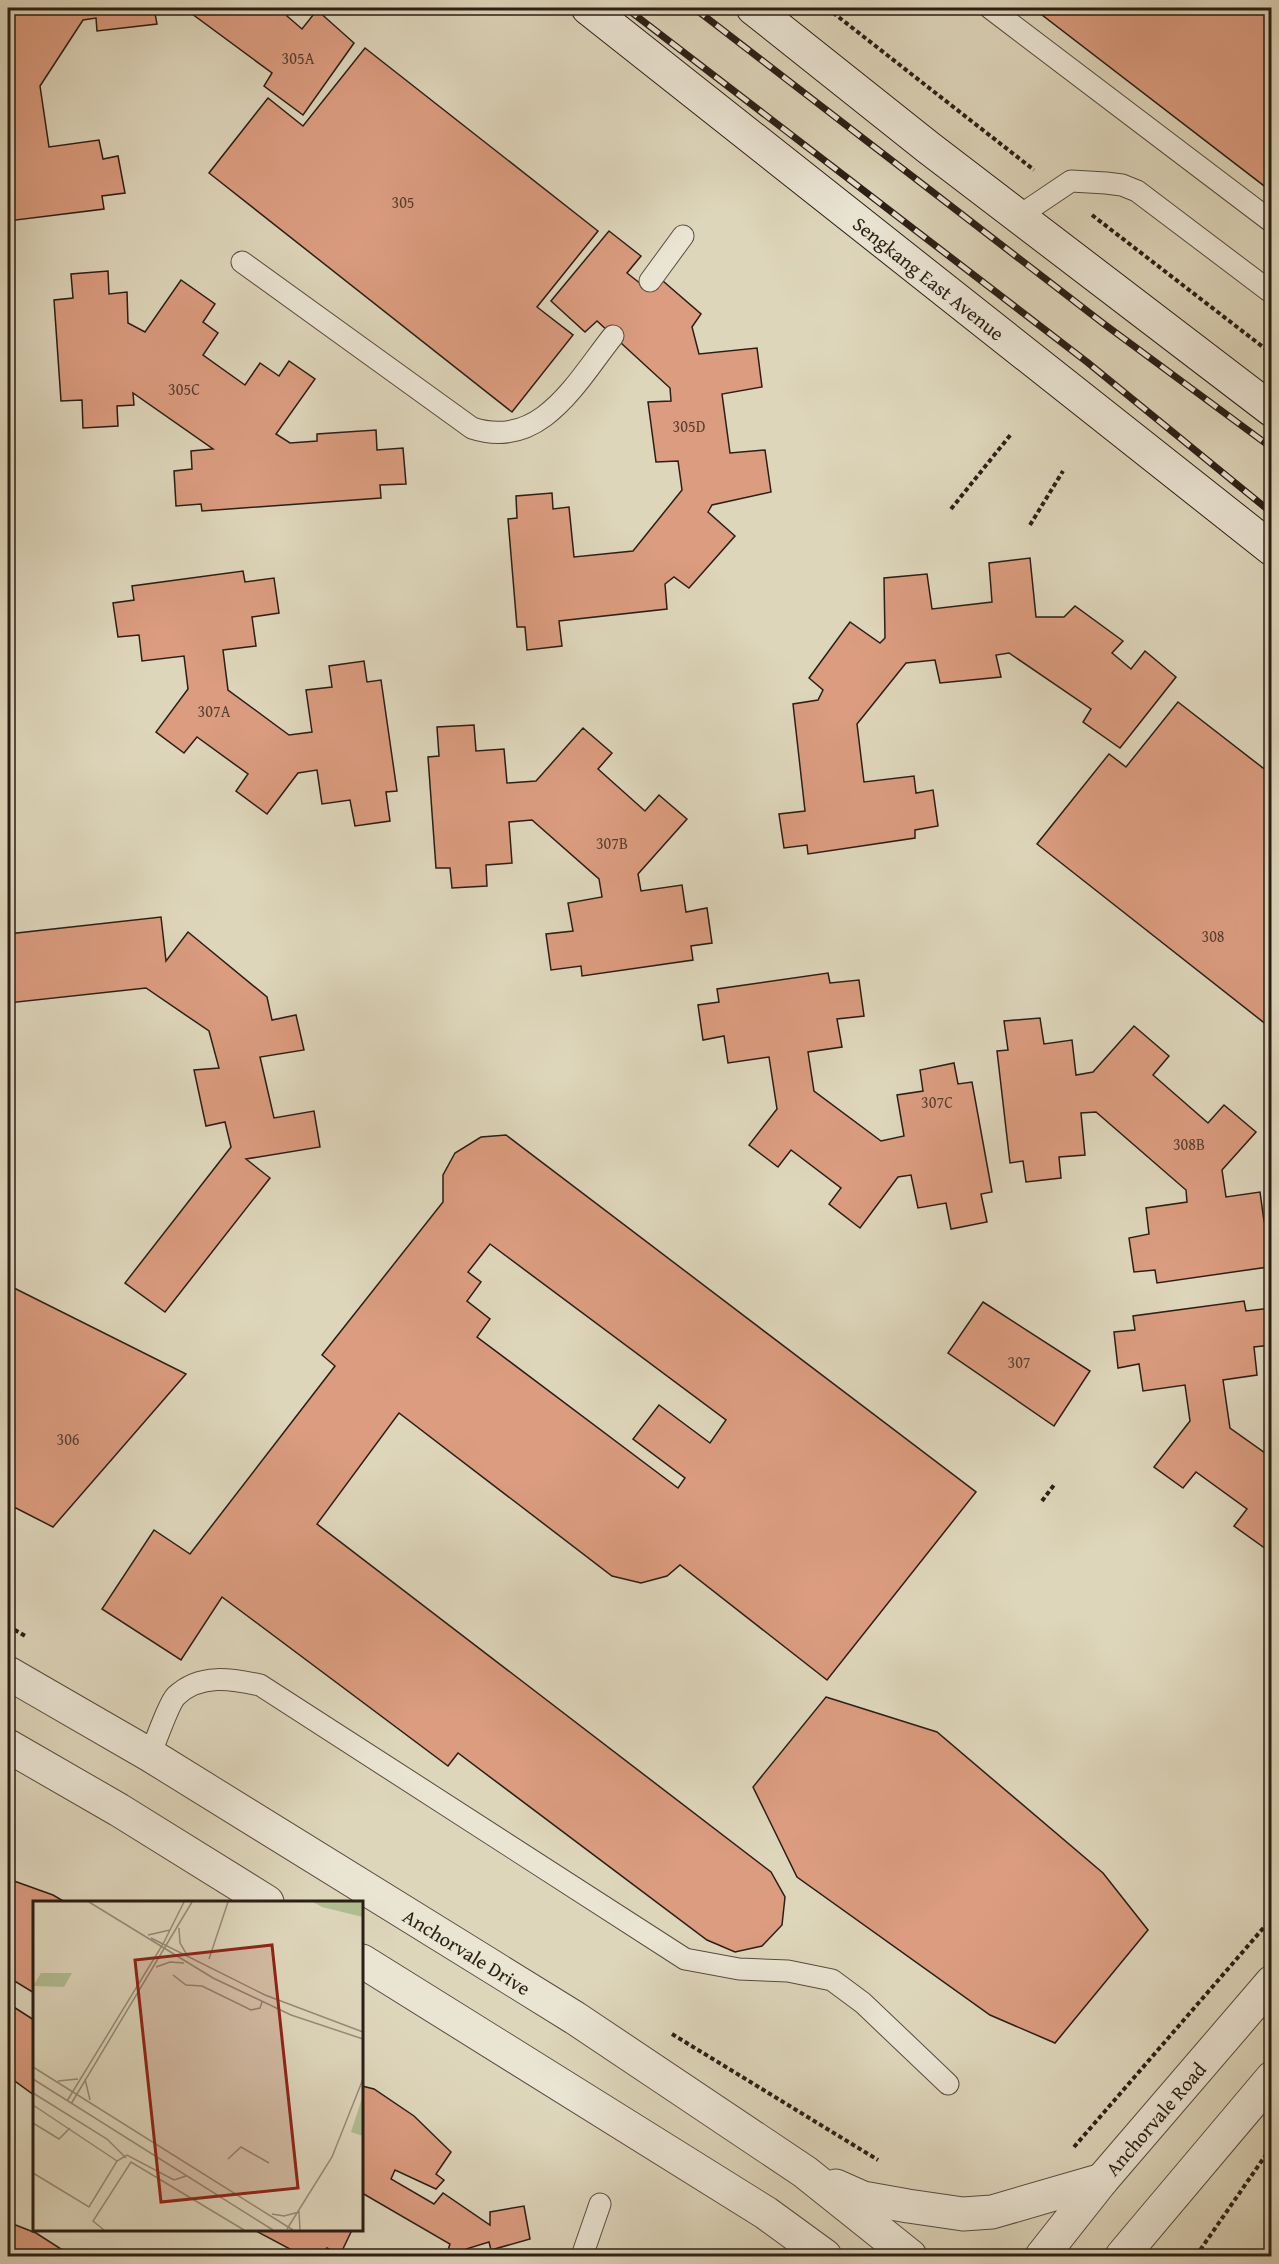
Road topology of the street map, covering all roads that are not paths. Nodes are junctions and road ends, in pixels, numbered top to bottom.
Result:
1 (588, 8) edge
2 (753, 8) edge
3 (990, 8) edge
4 (1019, 216) junction
5 (1272, 222) edge
6 (683, 236) dead end
7 (242, 262) dead end
8 (650, 281) dead end
9 (1272, 293) edge
10 (613, 336) dead end
11 (1272, 410) edge
12 (1272, 549) edge
13 (8, 1673) edge
14 (8, 1746) edge
15 (150, 1755) junction
16 (265, 1901) edge
17 (363, 1962) edge
18 (1272, 1982) edge
19 (1272, 2078) edge
20 (948, 2084) dead end
21 (804, 2172) junction
22 (1102, 2180) junction
23 (600, 2204) dead end
24 (766, 2213) junction
25 (1133, 2250) edge
26 (582, 2256) edge
27 (796, 2256) edge
28 (825, 2256) edge
29 (910, 2256) edge
30 (1042, 2256) edge

1 - 12 street, Sengkang East Avenue
2 - 4 street
3 - 5 lane
4 - 9 lane
4 - 11 street
6 - 8 lane
7 - 10 lane
13 - 15 street, Anchorvale Drive
14 - 16 street
15 - 20 lane
15 - 21 street, Anchorvale Drive
17 - 24 street
18 - 22 street, Anchorvale Road
19 - 25 street
21 - 22 street
21 - 29 street, Anchorvale Drive
22 - 30 street, Anchorvale Road
23 - 26 lane
24 - 27 street
24 - 28 street

